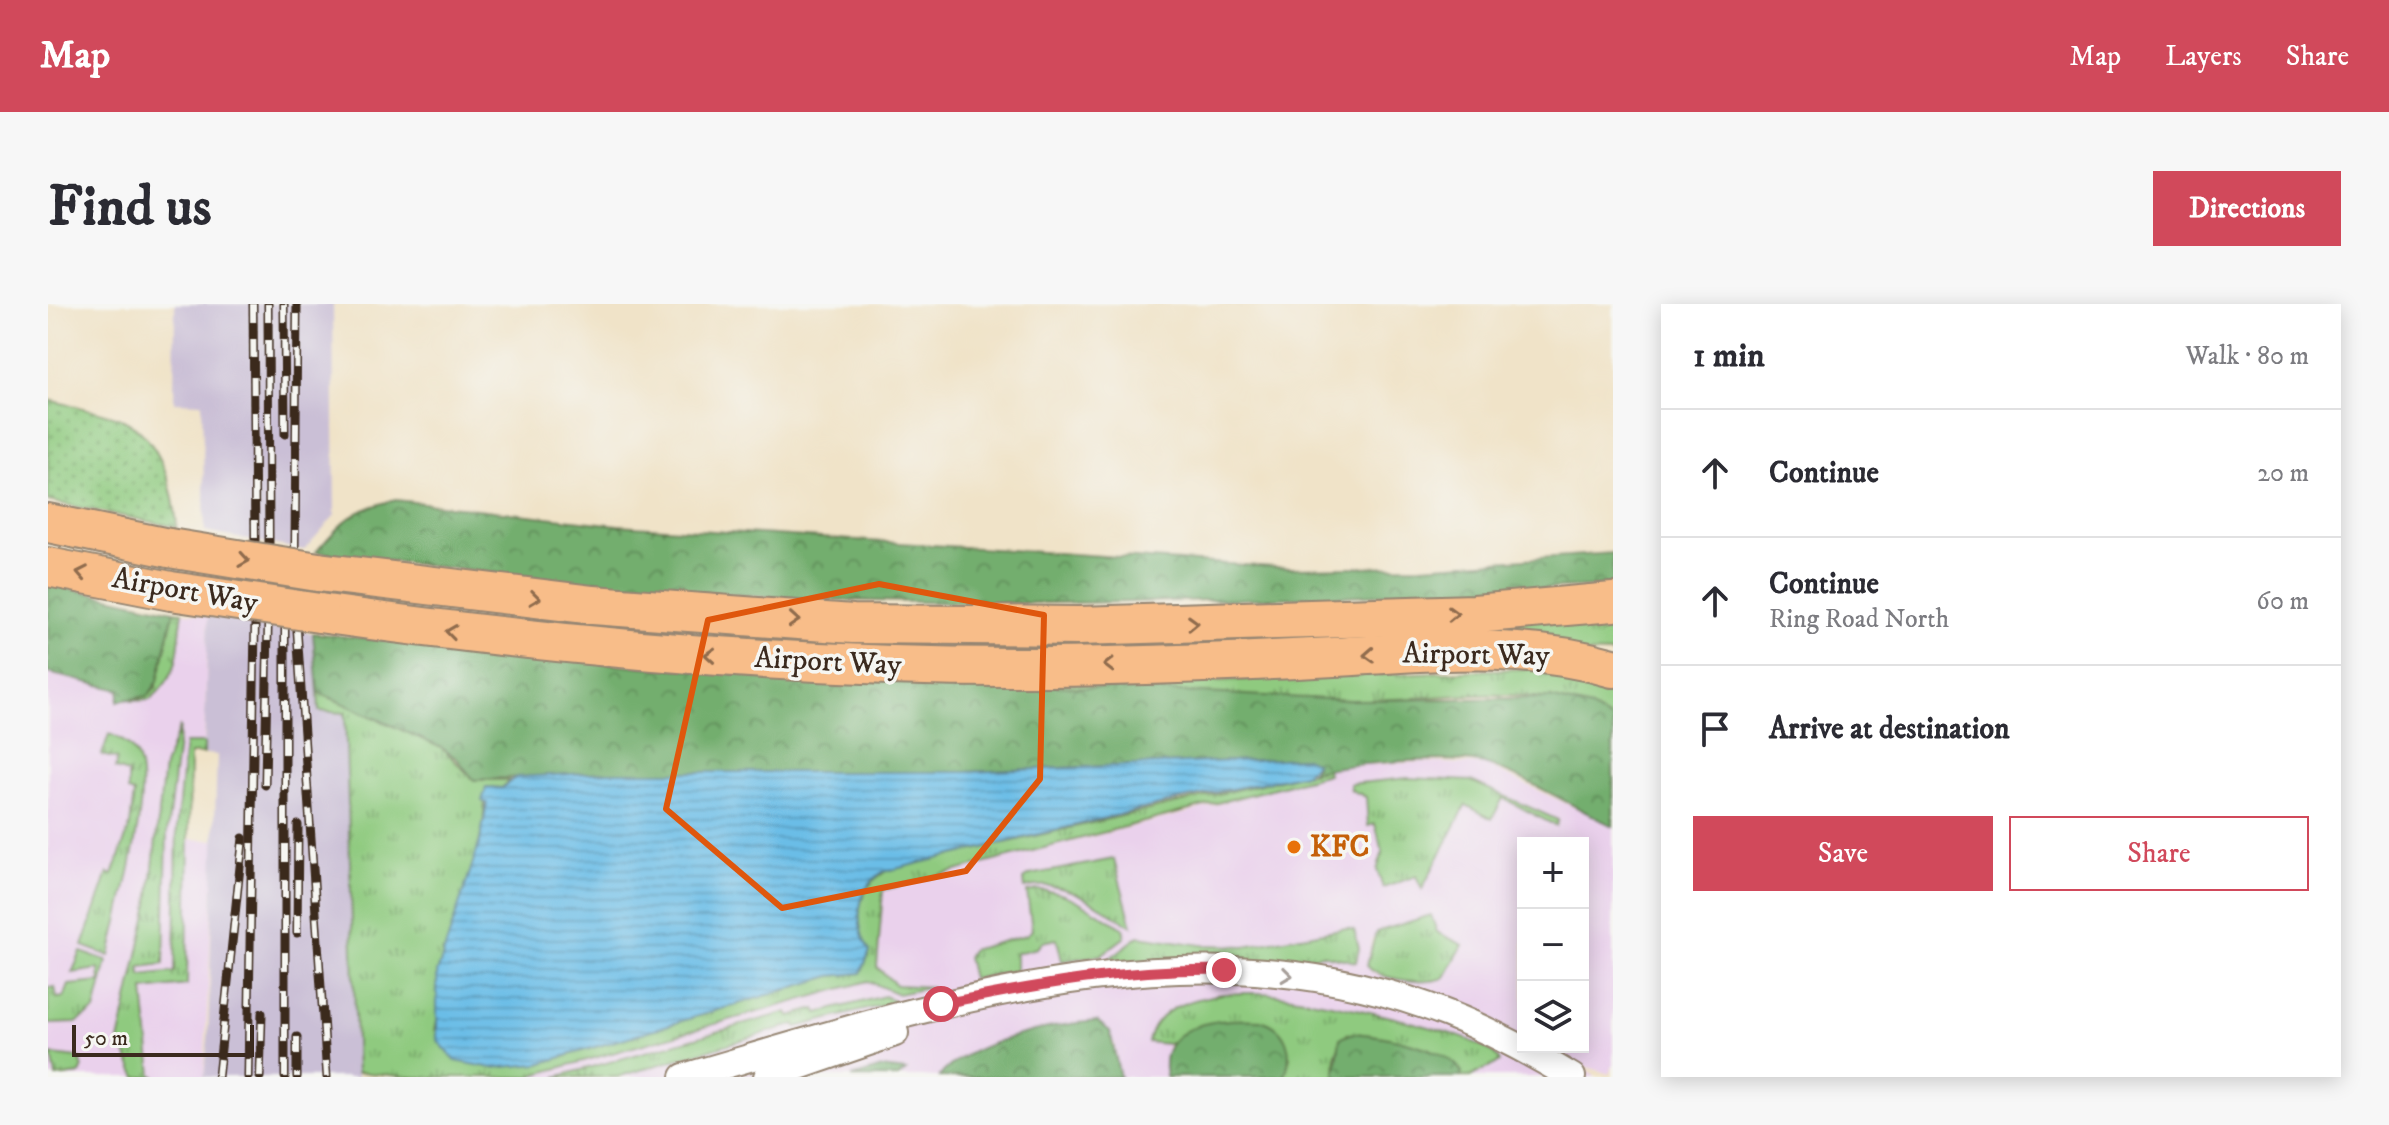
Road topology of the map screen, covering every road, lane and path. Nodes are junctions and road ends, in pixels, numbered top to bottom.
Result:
1 (48, 523) edge
2 (48, 567) edge
3 (1613, 602) edge
4 (1613, 668) edge
5 (768, 1065) edge
6 (684, 1077) edge
7 (1572, 1077) edge

1 -> 3 highway, Airport Way, bridge
4 -> 2 highway, Airport Way, bridge
5 - 6 street
5 -> 7 street

